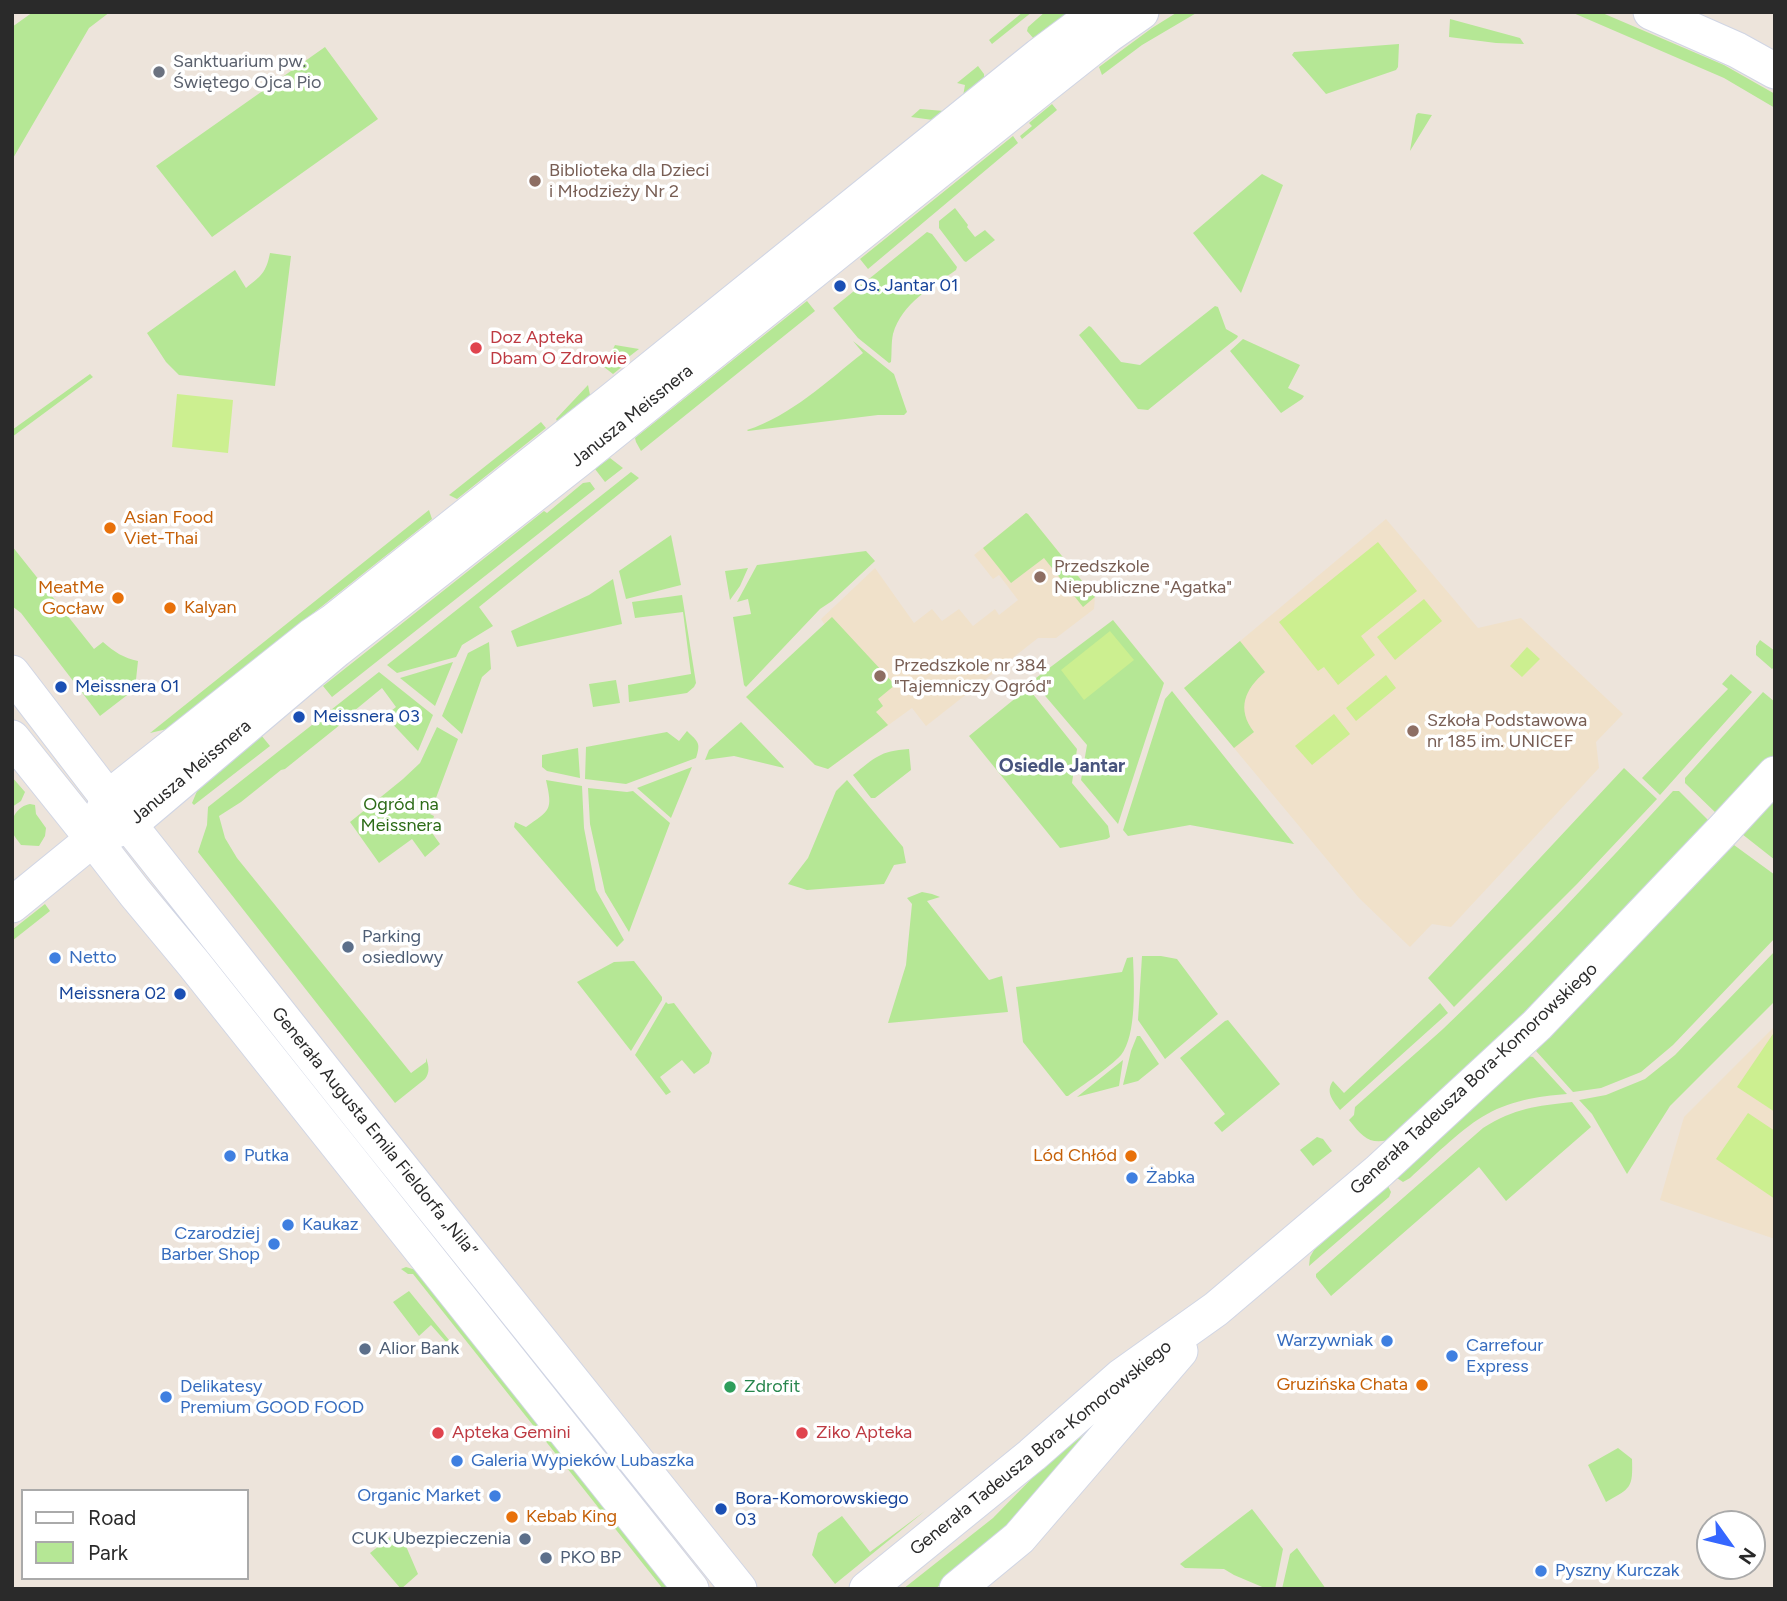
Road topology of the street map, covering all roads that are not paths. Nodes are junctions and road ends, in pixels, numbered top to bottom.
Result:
1 (1098, 12) edge
2 (1141, 12) edge
3 (1651, 12) edge
4 (1708, 12) edge
5 (1775, 44) edge
6 (1775, 71) edge
7 (613, 415) junction
8 (12, 673) edge
9 (12, 738) edge
10 (1775, 774) edge
11 (108, 798) junction
12 (129, 825) junction
13 (93, 839) junction
14 (12, 905) edge
15 (1216, 1309) junction
16 (691, 1589) edge
17 (738, 1589) edge
18 (867, 1589) edge
19 (957, 1589) edge

1 - 7 street, Janusza Meissnera
2 - 7 street, Janusza Meissnera
3 - 6 street
4 - 5 street
7 - 11 street, Janusza Meissnera
7 - 12 street, Janusza Meissnera
8 - 11 street, Generała Augusta Emila Fieldorfa „Nila”
9 - 13 street, Generała Augusta Emila Fieldorfa „Nila”
10 - 15 street, Generała Tadeusza Bora-Komorowskiego
11 - 12 street, Generała Augusta Emila Fieldorfa „Nila”
11 - 13 street, Janusza Meissnera
12 - 13 street, Janusza Meissnera
12 - 17 street, Generała Augusta Emila Fieldorfa „Nila”
13 - 14 street
13 - 16 street, Generała Augusta Emila Fieldorfa „Nila”
15 - 18 street, Generała Tadeusza Bora-Komorowskiego
15 - 19 street, Generała Tadeusza Bora-Komorowskiego

